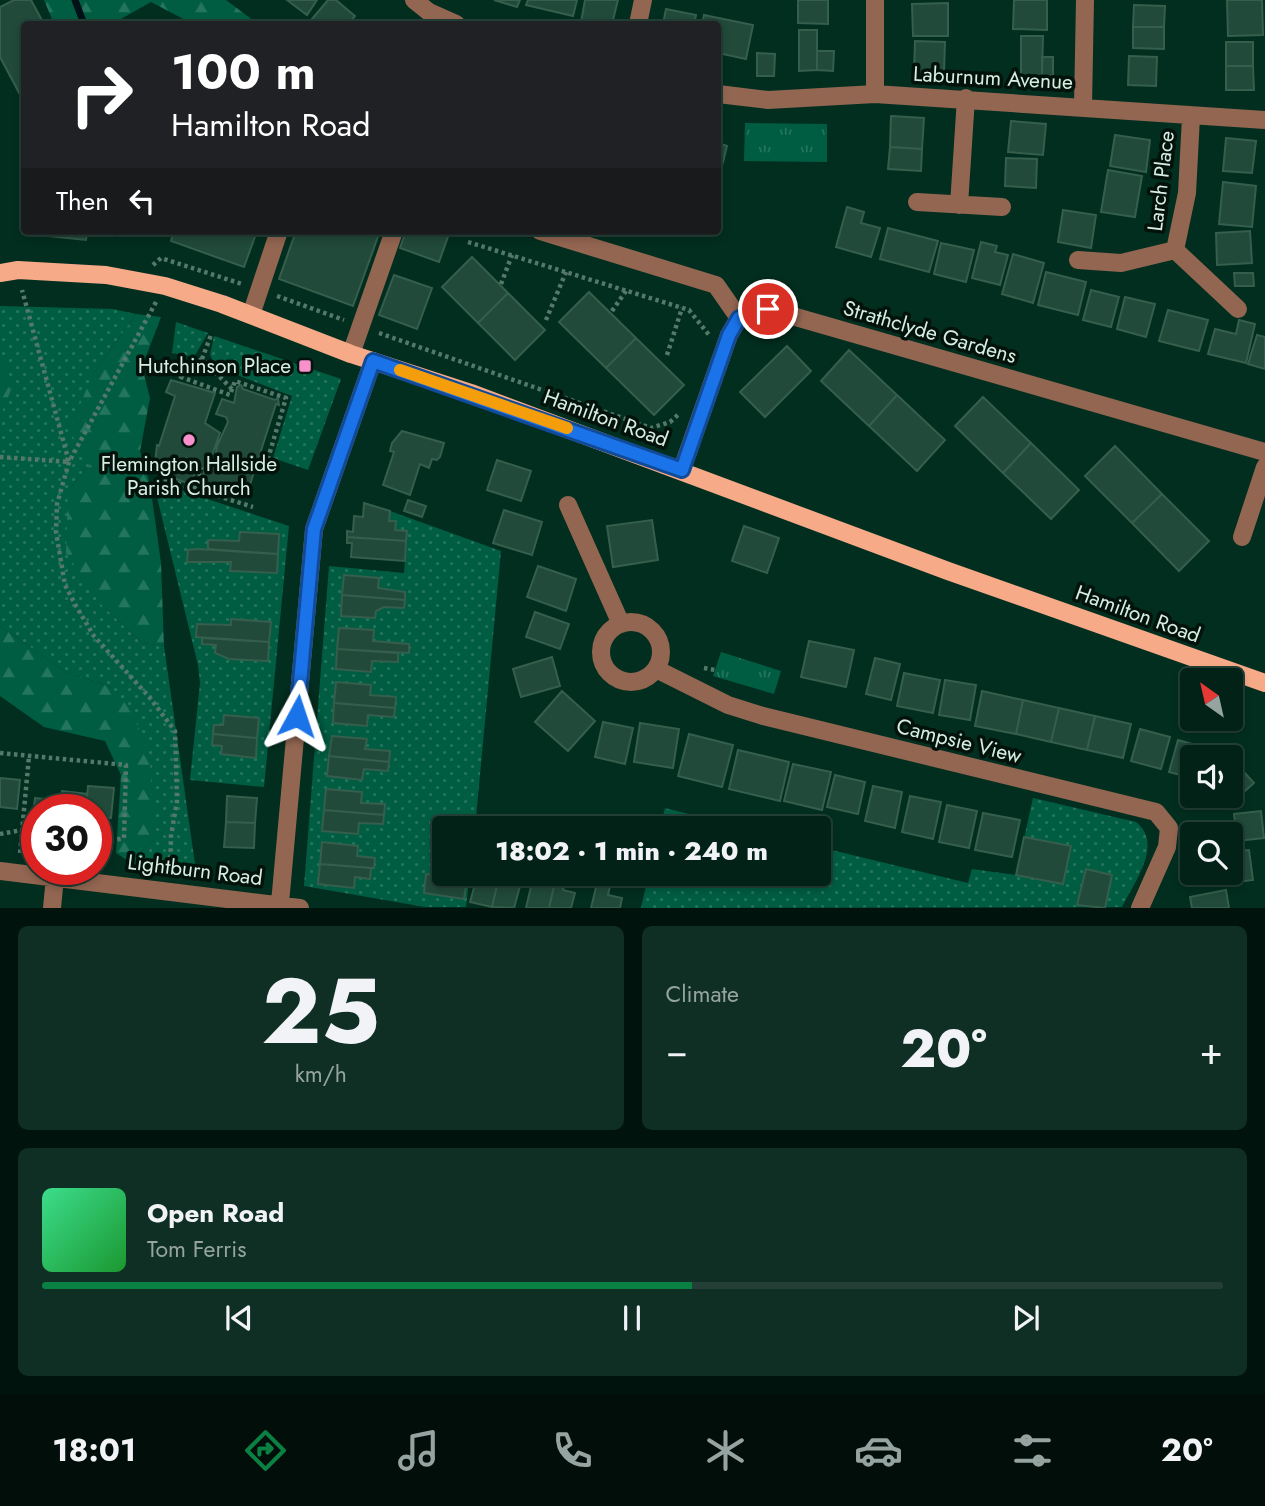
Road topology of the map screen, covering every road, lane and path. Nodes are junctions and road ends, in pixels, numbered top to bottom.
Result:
1 (414, 0) edge
2 (643, 0) edge
3 (875, 0) edge
4 (1085, 0) edge
5 (449, 21) edge
6 (639, 21) edge
7 (721, 94) edge
8 (875, 94) junction
9 (966, 98) junction
10 (1083, 106) junction
11 (1191, 117) junction
12 (1265, 120) edge
13 (917, 202) dead end
14 (959, 205) junction
15 (1002, 207) dead end
16 (278, 235) edge
17 (393, 235) edge
18 (553, 235) edge
19 (468, 242) dead end
20 (1175, 250) junction
21 (512, 255) junction
22 (1078, 260) dead end
23 (9, 271) edge
24 (566, 272) junction
25 (138, 281) junction
26 (501, 284) dead end
27 (165, 286) junction
28 (260, 290) junction
29 (626, 291) junction
30 (682, 308) junction
31 (1238, 309) dead end
32 (612, 311) dead end
33 (251, 314) junction
34 (739, 318) junction
35 (546, 320) dead end
36 (362, 326) junction
37 (211, 335) dead end
38 (705, 348) dead end
39 (351, 354) junction
40 (667, 355) dead end
41 (202, 359) junction
42 (373, 361) junction
43 (231, 392) junction
44 (228, 401) dead end
45 (684, 410) dead end
46 (1265, 452) edge
47 (0, 457) edge
48 (69, 462) junction
49 (1265, 467) edge
50 (201, 468) dead end
51 (682, 470) junction
52 (264, 472) dead end
53 (164, 479) dead end
54 (194, 489) junction
55 (568, 505) dead end
56 (253, 508) dead end
57 (1242, 537) dead end
58 (621, 624) junction
59 (656, 669) junction
60 (1265, 683) edge
61 (0, 753) edge
62 (29, 756) junction
63 (25, 794) edge
64 (21, 830) edge
65 (0, 834) edge
66 (112, 841) edge
67 (21, 844) edge
68 (20, 857) dead end
69 (0, 871) edge
70 (21, 873) edge
71 (112, 883) edge
72 (54, 885) edge
73 (166, 889) junction
74 (280, 903) junction
75 (52, 908) edge
76 (300, 908) edge
77 (1140, 908) edge

1 - 5 street
2 - 6 street
3 - 8 street
4 - 10 street
7 - 8 street, Laburnum Avenue
8 - 9 street, Laburnum Avenue
9 - 10 street, Laburnum Avenue
9 - 14 street
10 - 11 street, Laburnum Avenue
11 - 12 street, Laburnum Avenue
11 - 20 street, Larch Place
13 - 14 street
14 - 15 street
16 - 28 street
17 - 36 street
18 - 34 street
19 - 21 path
20 - 22 street
20 - 31 street
21 - 24 path
21 - 26 path
23 - 25 main road, Hamilton Road
23 - 48 path
24 - 29 path
24 - 35 path
25 - 27 main road, Hamilton Road
25 - 28 path
27 - 33 main road, Hamilton Road
27 - 48 path
28 - 33 street
28 - 36 path
29 - 30 path
29 - 32 path
30 - 38 path
30 - 40 path
33 - 39 main road, Hamilton Road
34 - 46 street, Strathclyde Gardens
34 - 51 street
36 - 39 street
36 - 45 path
37 - 41 path
39 - 42 main road, Hamilton Road
41 - 43 path
41 - 43 path
42 - 51 main road, Hamilton Road
42 - 74 street
43 - 44 path
43 - 52 path
47 - 48 path
48 - 73 path
49 - 57 street
50 - 54 path
51 - 60 main road, Hamilton Road
53 - 54 path
54 - 56 path
55 - 58 street
58 - 59 street
58 - 59 street
59 - 77 street, Campsie View
61 - 62 path
62 - 63 path
62 - 66 path
64 - 65 path
67 - 68 path
69 - 70 street, Lightburn Road
71 - 73 street, Lightburn Road
72 - 75 street
73 - 74 street, Lightburn Road
74 - 76 street, Lightburn Road

